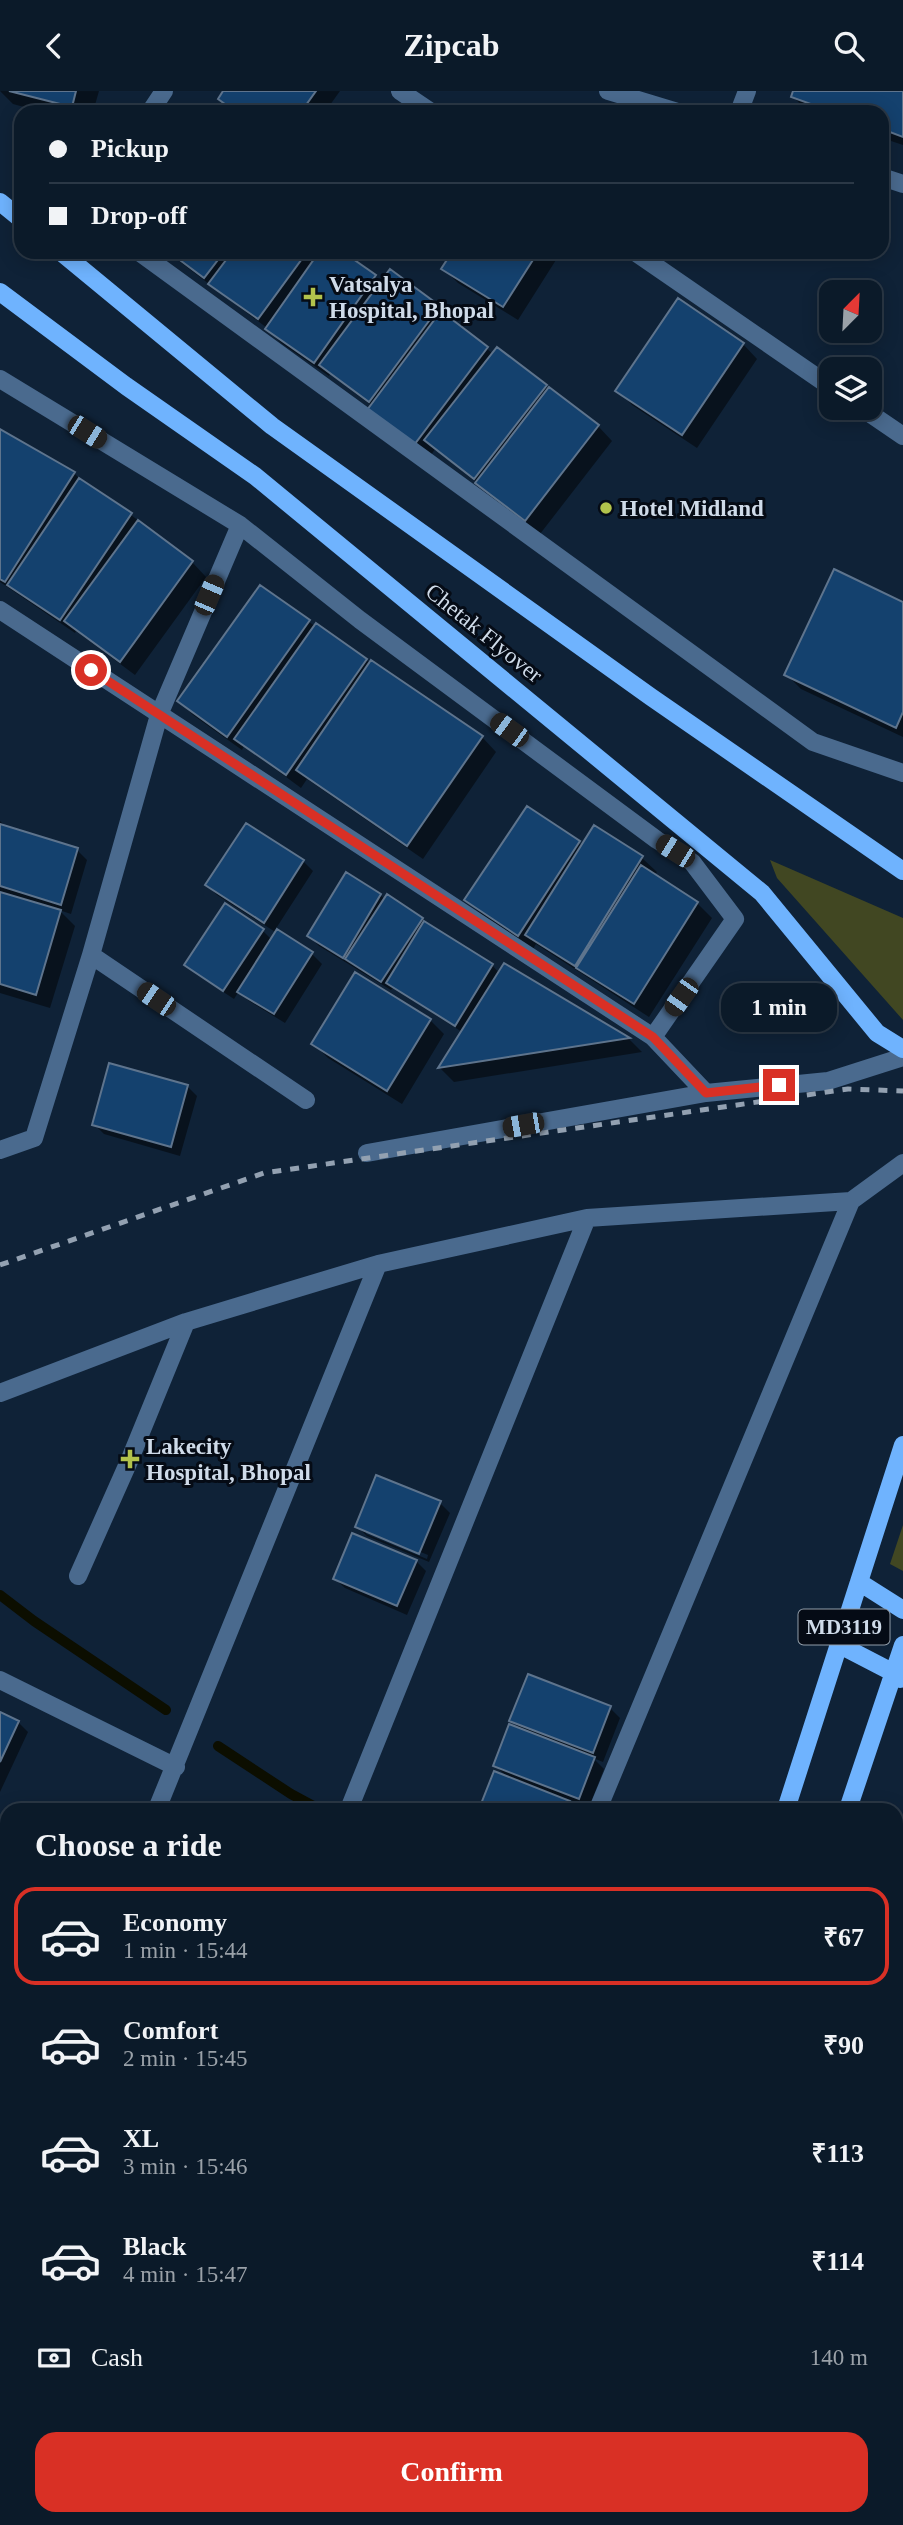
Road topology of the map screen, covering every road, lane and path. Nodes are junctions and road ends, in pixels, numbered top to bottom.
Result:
1 (400, 91) edge
2 (608, 91) edge
3 (421, 105) edge
4 (655, 105) edge
5 (0, 202) edge
6 (14, 213) edge
7 (69, 259) edge
8 (149, 259) edge
9 (645, 259) edge
10 (0, 292) edge
11 (0, 379) edge
12 (819, 379) edge
13 (880, 420) edge
14 (903, 436) edge
15 (240, 524) junction
16 (0, 610) edge
17 (159, 715) junction
18 (903, 773) edge
19 (903, 871) edge
20 (91, 955) junction
21 (653, 1037) junction
22 (903, 1049) edge
23 (903, 1057) edge
24 (706, 1093) junction
25 (306, 1100) dead end
26 (0, 1150) edge
27 (367, 1153) dead end
28 (903, 1163) edge
29 (850, 1201) junction
30 (587, 1218) junction
31 (378, 1264) junction
32 (187, 1322) junction
33 (2, 1396) edge
34 (903, 1445) edge
35 (78, 1576) dead end
36 (859, 1581) junction
37 (903, 1610) edge
38 (838, 1644) junction
39 (903, 1645) edge
40 (898, 1677) edge
41 (0, 1680) edge
42 (176, 1767) junction
43 (160, 1803) edge
44 (351, 1803) edge
45 (600, 1803) edge
46 (788, 1803) edge
47 (850, 1803) edge

1 - 3 street
2 - 4 street
5 - 6 main road
7 - 19 main road, Chetak Flyover
8 - 18 street
9 - 12 street
10 - 22 main road, Chetak Flyover
11 - 15 street
13 - 14 street
15 - 17 street
15 - 21 street
16 - 17 street
17 - 20 street
17 - 21 street
20 - 25 street
20 - 26 street
21 - 24 street
23 - 24 street
24 - 27 street
28 - 29 street
29 - 30 street
29 - 45 street
30 - 31 street
30 - 44 street
31 - 32 street
31 - 42 street
32 - 33 street
32 - 35 street
34 - 36 main road, MD3119
36 - 37 main road
36 - 38 main road, MD3119
38 - 40 main road
38 - 46 main road, MD3119
39 - 40 main road, MD3119
40 - 47 main road, MD3119
41 - 42 street
42 - 43 street

